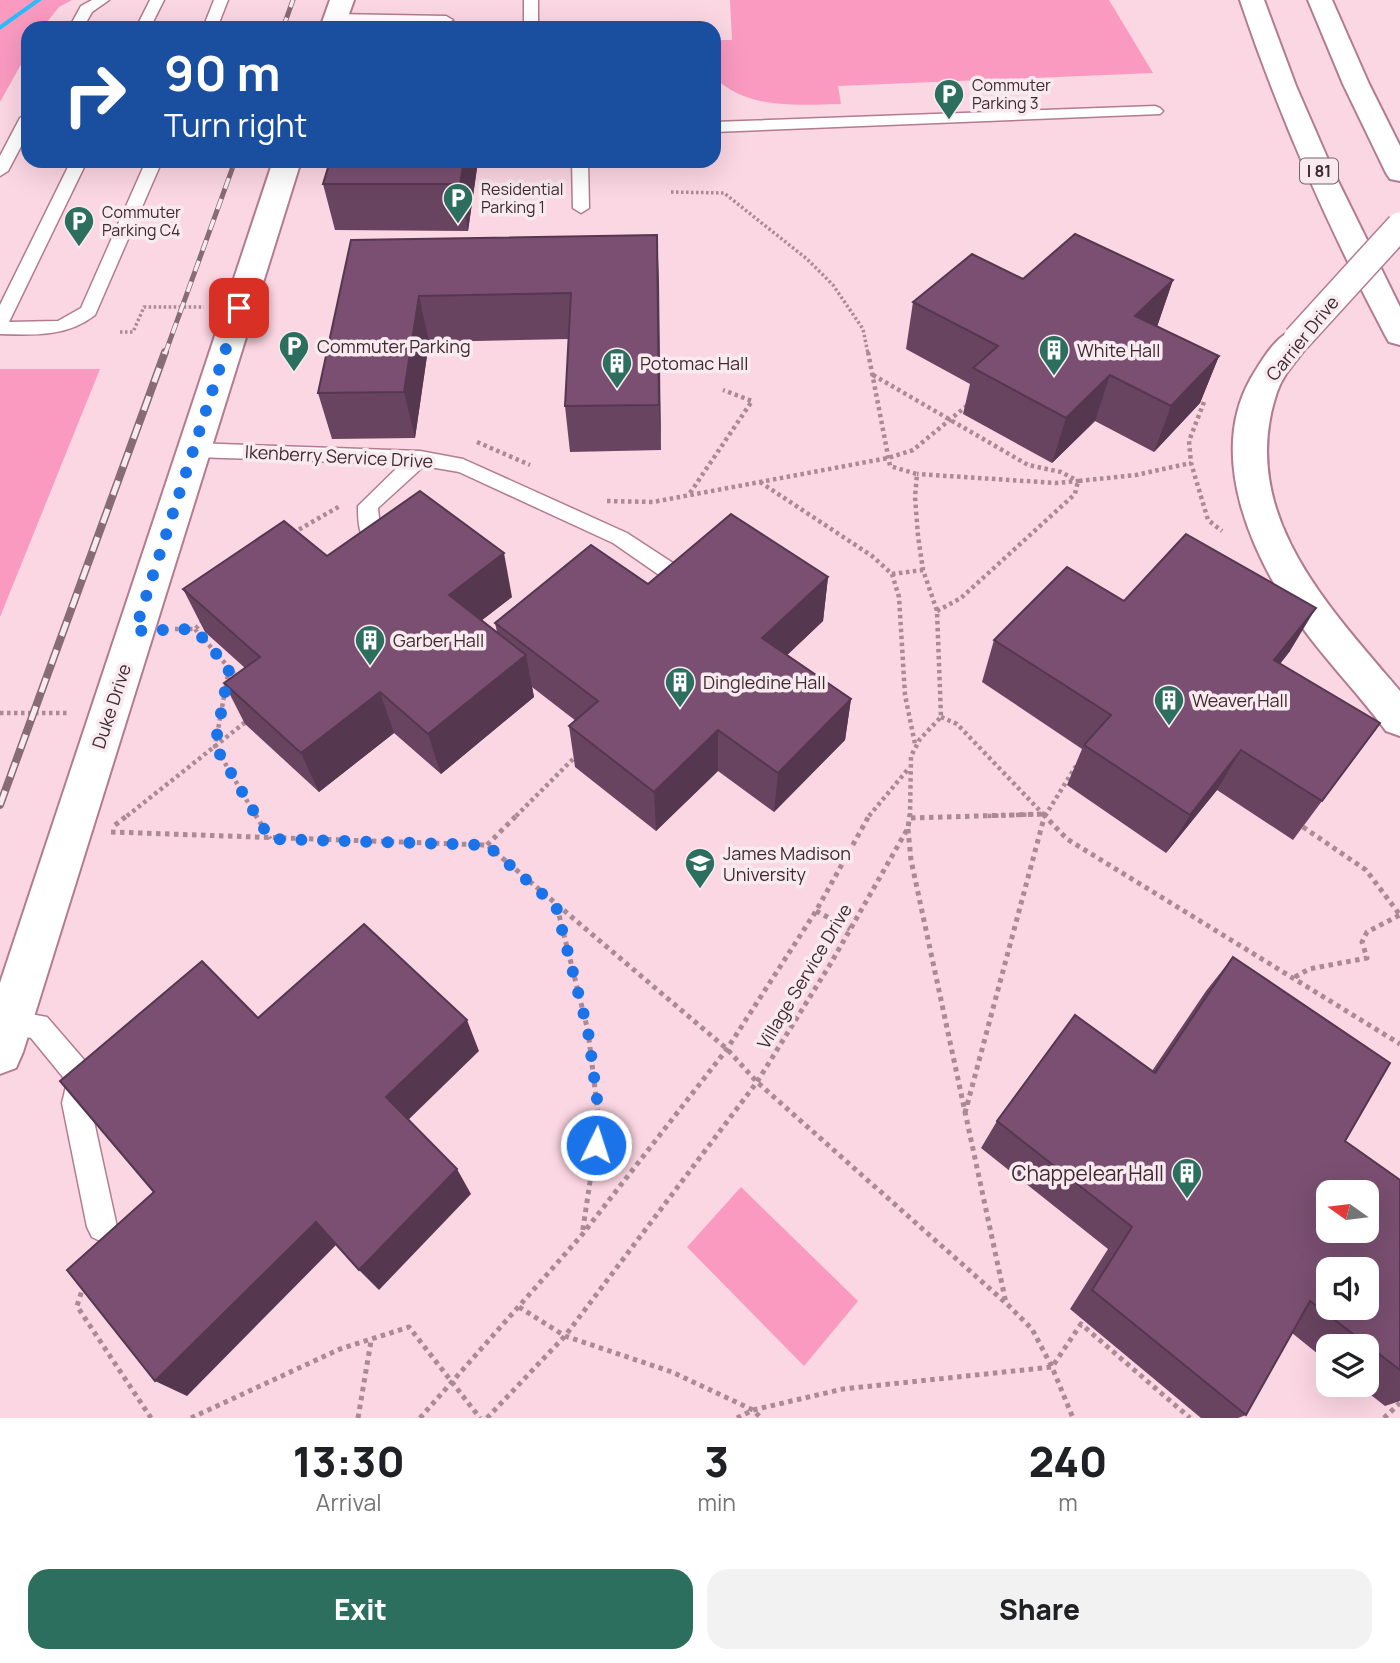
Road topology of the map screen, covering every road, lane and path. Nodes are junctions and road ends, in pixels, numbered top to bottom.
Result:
1 (102, 0) edge
2 (157, 0) edge
3 (221, 0) edge
4 (531, 0) edge
5 (1252, 0) edge
6 (1320, 0) edge
7 (336, 15) edge
8 (446, 20) dead end
9 (80, 21) edge
10 (146, 21) edge
11 (213, 21) edge
12 (531, 21) edge
13 (1155, 111) dead end
14 (721, 127) edge
15 (21, 131) edge
16 (76, 168) edge
17 (151, 168) edge
18 (285, 168) edge
19 (580, 168) edge
20 (0, 171) edge
21 (1400, 173) edge
22 (671, 192) dead end
23 (580, 208) dead end
24 (1400, 226) edge
25 (239, 308) junction
26 (0, 323) edge
27 (0, 328) edge
28 (120, 332) dead end
29 (1400, 335) edge
30 (873, 375) junction
31 (723, 390) dead end
32 (976, 399) dead end
33 (1204, 402) edge
34 (949, 420) junction
35 (193, 450) junction
36 (420, 458) junction
37 (888, 458) junction
38 (445, 461) junction
39 (1191, 463) junction
40 (538, 469) dead end
41 (917, 474) junction
42 (1078, 481) junction
43 (760, 482) junction
44 (690, 495) junction
45 (596, 496) dead end
46 (342, 505) dead end
47 (1222, 531) dead end
48 (289, 535) edge
49 (390, 550) edge
50 (923, 570) junction
51 (669, 571) edge
52 (892, 574) junction
53 (937, 611) junction
54 (204, 620) edge
55 (195, 629) junction
56 (135, 631) junction
57 (229, 669) junction
58 (248, 687) edge
59 (0, 713) edge
60 (109, 713) junction
61 (257, 713) edge
62 (941, 717) junction
63 (1400, 720) edge
64 (915, 745) junction
65 (215, 746) junction
66 (587, 746) edge
67 (1079, 762) dead end
68 (909, 768) junction
69 (1045, 814) junction
70 (911, 818) junction
71 (1303, 827) edge
72 (908, 828) junction
73 (270, 839) junction
74 (487, 845) junction
75 (556, 906) junction
76 (816, 911) junction
77 (1400, 915) edge
78 (850, 929) junction
79 (1295, 977) junction
80 (5, 1037) edge
81 (1400, 1044) edge
82 (727, 1049) junction
83 (757, 1082) junction
84 (965, 1114) junction
85 (102, 1227) dead end
86 (582, 1236) junction
87 (86, 1279) edge
88 (1006, 1303) junction
89 (519, 1307) junction
90 (565, 1336) junction
91 (371, 1341) junction
92 (1052, 1367) junction
93 (453, 1384) junction
94 (1400, 1403) edge
95 (753, 1410) junction
96 (151, 1418) edge
97 (191, 1418) edge
98 (358, 1418) edge
99 (420, 1418) edge
100 (480, 1418) edge
101 (487, 1418) edge
102 (737, 1418) edge
103 (761, 1418) edge
104 (1073, 1418) edge
105 (1190, 1418) edge
106 (1384, 1418) edge

1 - 9 lane
2 - 10 lane
3 - 11 lane
4 - 12 lane
5 - 29 main road, I 81
6 - 21 main road
7 - 8 lane
13 - 14 lane
15 - 20 lane
16 - 26 lane
17 - 27 lane
18 - 25 main road, Duke Drive
19 - 23 lane
22 - 30 path
24 - 63 main road, Carrier Drive, bridge
25 - 28 path
25 - 35 main road, Duke Drive
30 - 34 path
30 - 37 path
31 - 44 path
32 - 34 path
33 - 39 path
34 - 37 path
34 - 42 path
35 - 36 lane, Ikenberry Service Drive
35 - 56 main road, Duke Drive
36 - 38 lane, Ikenberry Service Drive
36 - 49 lane
37 - 41 path
37 - 43 path
38 - 40 path
38 - 51 lane, Ikenberry Service Drive
39 - 42 path
39 - 47 path
41 - 42 path
41 - 50 path
42 - 53 path
43 - 44 path
43 - 52 path
44 - 45 path
46 - 48 path
50 - 52 path
50 - 53 path
52 - 64 path
53 - 62 path
54 - 55 path
55 - 56 path
55 - 57 path
56 - 60 main road, Duke Drive
57 - 58 path
57 - 65 path
59 - 60 path
60 - 80 main road, Duke Drive
61 - 65 path
62 - 64 path, Village Service Drive
62 - 69 path
64 - 68 path, Village Service Drive
65 - 73 path
65 - 73 path
66 - 74 path
67 - 69 path
68 - 70 path, Village Service Drive
68 - 76 path
69 - 70 path
69 - 79 path
69 - 84 path
70 - 72 path, Village Service Drive
71 - 77 path
72 - 78 path, Village Service Drive
72 - 84 path
73 - 74 path
74 - 75 path
75 - 82 path
75 - 86 path
76 - 78 path
76 - 82 path
77 - 79 path
78 - 83 path, Village Service Drive
79 - 81 path
80 - 85 lane
82 - 83 path
82 - 86 path
83 - 88 path
83 - 90 path, Village Service Drive
84 - 88 path
86 - 89 path
87 - 96 path
88 - 92 path
89 - 90 path
89 - 93 path
90 - 95 path
90 - 101 path, Village Service Drive
91 - 93 path
91 - 97 path
91 - 98 path
92 - 95 path
92 - 104 path
92 - 105 path
93 - 99 path
93 - 100 path
94 - 106 path
95 - 102 path
95 - 103 path

